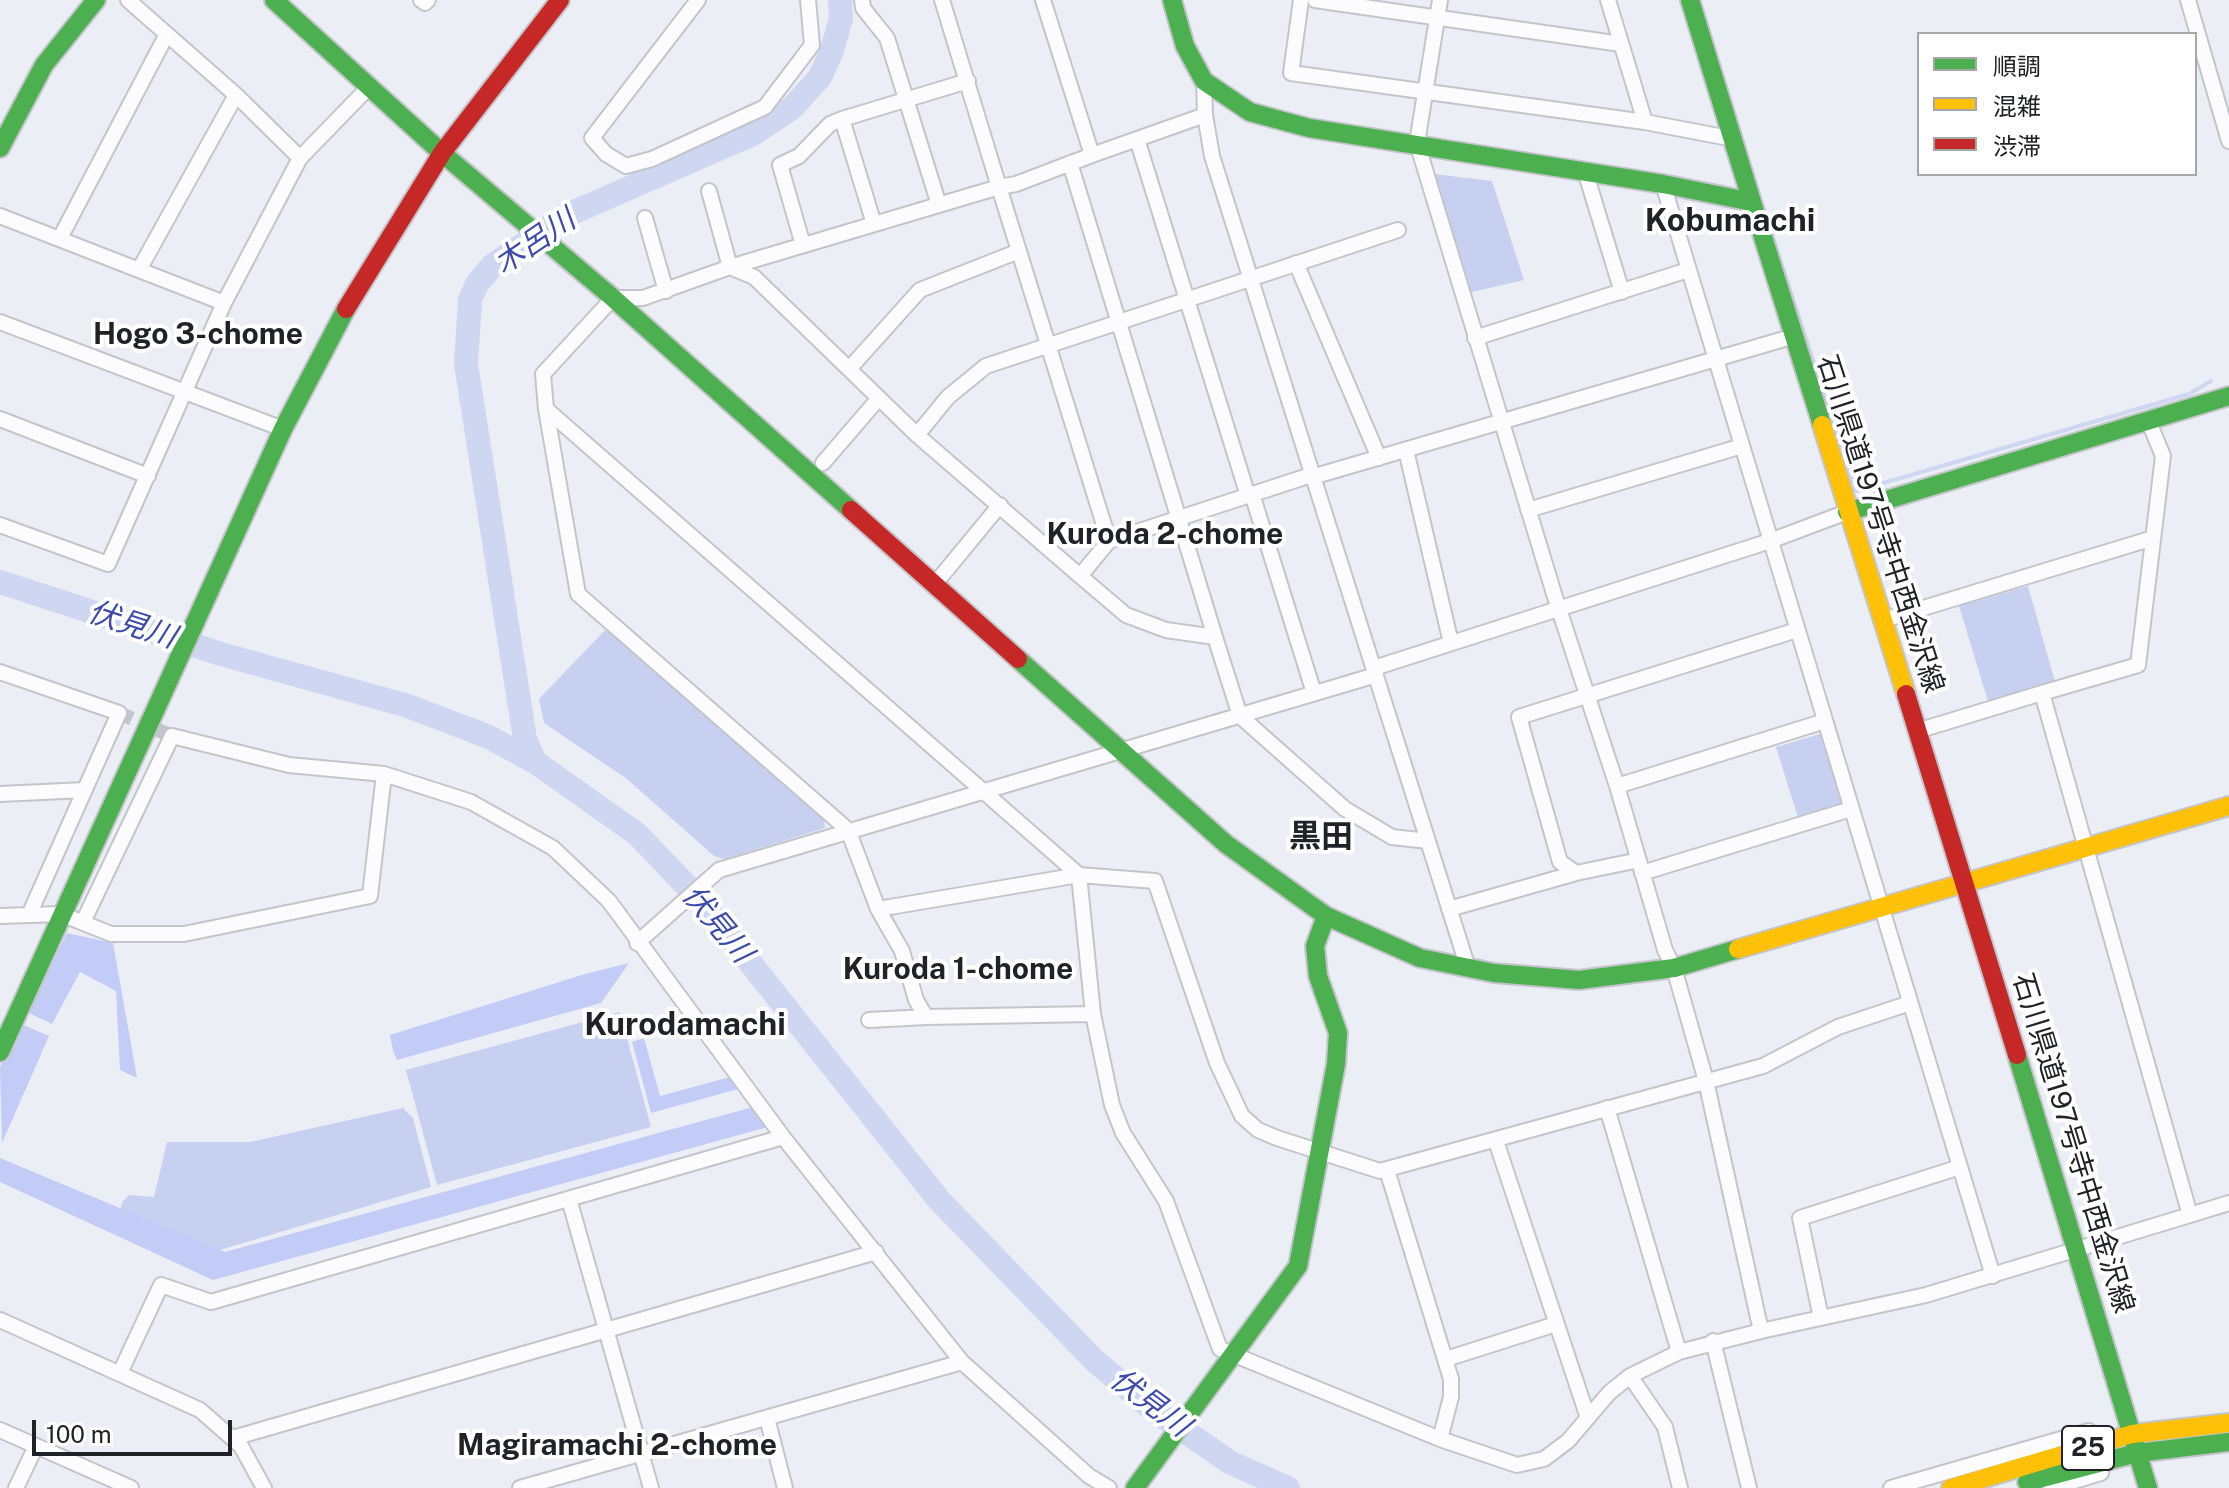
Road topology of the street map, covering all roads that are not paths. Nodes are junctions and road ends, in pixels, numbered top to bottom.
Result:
1 (96, 0) edge
2 (128, 0) edge
3 (274, 0) edge
4 (421, 0) edge
5 (428, 0) edge
6 (560, 0) edge
7 (698, 0) edge
8 (808, 0) edge
9 (862, 0) edge
10 (942, 0) edge
11 (1043, 0) edge
12 (1172, 0) edge
13 (1301, 0) edge
14 (1315, 0) edge
15 (1440, 0) edge
16 (1608, 0) edge
17 (1690, 0) edge
18 (2188, 0) edge
19 (1437, 17) junction
20 (167, 34) junction
21 (1621, 44) junction
22 (968, 81) junction
23 (1204, 81) junction
24 (370, 86) junction
25 (1424, 91) junction
26 (236, 95) junction
27 (906, 100) junction
28 (1205, 115) junction
29 (842, 119) junction
30 (1645, 122) junction
31 (1137, 139) junction
32 (1734, 139) junction
33 (2229, 141) edge
34 (1417, 143) junction
35 (0, 148) edge
36 (442, 153) junction
37 (1092, 155) junction
38 (300, 158) junction
39 (1070, 163) junction
40 (1585, 171) junction
41 (1663, 184) junction
42 (999, 187) junction
43 (709, 191) dead end
44 (1752, 202) junction
45 (939, 205) junction
46 (0, 216) edge
47 (645, 218) dead end
48 (874, 224) junction
49 (1398, 230) dead end
50 (60, 238) junction
51 (803, 245) junction
52 (1019, 251) junction
53 (1296, 263) junction
54 (730, 267) junction
55 (140, 268) junction
56 (1688, 270) junction
57 (1251, 278) junction
58 (666, 291) junction
59 (1622, 292) junction
60 (613, 298) junction
61 (1187, 299) junction
62 (224, 303) junction
63 (1119, 321) junction
64 (0, 322) edge
65 (1791, 337) junction
66 (1475, 338) junction
67 (1047, 346) junction
68 (1716, 359) junction
69 (849, 369) junction
70 (186, 392) junction
71 (2229, 396) edge
72 (879, 398) junction
73 (546, 409) junction
74 (0, 419) edge
75 (1500, 421) junction
76 (2149, 422) junction
77 (283, 429) junction
78 (917, 435) junction
79 (1742, 446) junction
80 (1406, 450) junction
81 (1379, 458) junction
82 (823, 463) dead end
83 (148, 476) junction
84 (1312, 477) junction
85 (1250, 495) junction
86 (1000, 505) junction
87 (1528, 510) junction
88 (1847, 512) junction
89 (1180, 520) junction
90 (0, 525) edge
91 (2153, 538) junction
92 (1109, 541) junction
93 (1770, 541) junction
94 (1080, 576) junction
95 (934, 585) junction
96 (1559, 609) junction
97 (1884, 620) junction
98 (1797, 630) junction
99 (1215, 637) junction
100 (1451, 643) junction
101 (0, 672) edge
102 (1375, 672) junction
103 (1314, 693) junction
104 (2042, 693) junction
105 (1587, 694) junction
106 (1240, 716) junction
107 (1825, 721) junction
108 (1917, 731) junction
109 (1122, 751) junction
110 (384, 774) junction
111 (1617, 786) junction
112 (85, 790) junction
113 (980, 792) junction
114 (0, 794) edge
115 (2229, 806) edge
116 (1851, 809) junction
117 (848, 830) junction
118 (1428, 841) junction
119 (2086, 846) junction
120 (1640, 866) junction
121 (1576, 873) junction
122 (1079, 875) junction
123 (1964, 881) junction
124 (1881, 906) junction
125 (878, 909) junction
126 (1449, 909) junction
127 (61, 914) junction
128 (29, 915) junction
129 (0, 916) edge
130 (1326, 916) junction
131 (83, 922) junction
132 (637, 943) junction
133 (1468, 968) junction
134 (1674, 968) junction
135 (1910, 1003) junction
136 (1093, 1014) junction
137 (926, 1017) junction
138 (869, 1020) dead end
139 (0, 1052) edge
140 (1706, 1081) junction
141 (1607, 1108) junction
142 (783, 1137) junction
143 (1496, 1141) junction
144 (1321, 1153) junction
145 (1960, 1167) junction
146 (1387, 1170) junction
147 (569, 1199) junction
148 (2229, 1203) edge
149 (2190, 1215) junction
150 (2076, 1249) junction
151 (876, 1252) junction
152 (1993, 1276) junction
153 (1821, 1318) junction
154 (0, 1320) edge
155 (1556, 1324) junction
156 (606, 1330) junction
157 (1761, 1331) junction
158 (1713, 1341) junction
159 (1679, 1352) junction
160 (1230, 1356) junction
161 (1446, 1359) junction
162 (962, 1362) junction
163 (120, 1373) junction
164 (1630, 1376) junction
165 (767, 1418) junction
166 (1588, 1418) junction
167 (2229, 1423) edge
168 (0, 1430) edge
169 (2132, 1434) junction
170 (233, 1438) junction
171 (1440, 1439) junction
172 (2229, 1442) edge
173 (36, 1446) junction
174 (2108, 1451) junction
175 (641, 1453) junction
176 (2137, 1453) junction
177 (1139, 1483) edge
178 (123, 1486) edge
179 (16, 1488) edge
180 (264, 1488) edge
181 (520, 1488) edge
182 (651, 1488) edge
183 (785, 1488) edge
184 (1109, 1488) edge
185 (1680, 1488) edge
186 (1749, 1488) edge
187 (1891, 1488) edge
188 (1951, 1488) edge
189 (2002, 1488) edge
190 (2051, 1488) edge
191 (2148, 1488) edge

1 - 35 street
2 - 20 street
3 - 24 street
4 - 5 street
6 - 36 street
7 - 8 street
9 - 27 street
10 - 22 street
11 - 37 street
12 - 23 street
13 - 25 street
14 - 19 street
15 - 19 street
16 - 21 street
17 - 32 street, 石川県道197号寺中西金沢線
18 - 33 street
19 - 21 street
19 - 25 street
20 - 26 street
20 - 50 street
21 - 30 street
22 - 27 street
22 - 42 street
23 - 28 street
23 - 34 street
24 - 36 street
24 - 38 street
25 - 30 street
25 - 34 street
26 - 38 street
26 - 55 street
27 - 29 street
27 - 45 street
28 - 31 street
28 - 57 street
29 - 48 street
29 - 51 street
30 - 32 street
31 - 37 street
31 - 61 street
32 - 44 street, 石川県道197号寺中西金沢線
34 - 40 street
34 - 66 street
36 - 60 street
36 - 77 street
37 - 39 street
38 - 62 street
39 - 42 street
39 - 63 street
40 - 41 street
40 - 59 street
41 - 44 street
41 - 56 street
42 - 45 street
42 - 52 street
43 - 54 street
44 - 65 street, 石川県道197号寺中西金沢線
45 - 48 street
46 - 50 street
47 - 58 street
48 - 51 street
49 - 53 street
50 - 55 street
51 - 54 street
52 - 67 street
52 - 69 street
53 - 57 street
53 - 81 street
54 - 58 street
54 - 69 street
55 - 62 street
56 - 59 street
56 - 68 street
57 - 61 street
57 - 84 street
58 - 60 street
59 - 66 street
60 - 73 street
60 - 95 street
61 - 63 street
61 - 85 street
62 - 70 street
63 - 67 street
63 - 89 street
64 - 70 street
65 - 68 street
65 - 88 street, 石川県道197号寺中西金沢線
66 - 75 street
67 - 78 street
67 - 92 street
68 - 75 street
68 - 79 street
69 - 72 street
70 - 77 street
70 - 83 street
71 - 76 street
72 - 78 street
72 - 82 street
73 - 113 street
73 - 117 street
74 - 83 street
75 - 80 street
75 - 87 street
76 - 88 street
76 - 91 street
77 - 127 street
78 - 86 street
79 - 87 street
79 - 93 street
80 - 81 street
80 - 100 street
81 - 84 street
83 - 90 street
84 - 85 street
84 - 102 street
85 - 89 street
85 - 103 street
86 - 94 street
86 - 95 street
87 - 96 street
88 - 93 street
88 - 97 street, 石川県道197号寺中西金沢線
89 - 92 street
89 - 99 street
91 - 97 street
91 - 104 street
92 - 94 street
93 - 96 street
93 - 98 street
94 - 99 street
95 - 109 street
96 - 100 street
96 - 105 street
97 - 108 street, 石川県道197号寺中西金沢線
98 - 105 street
98 - 107 street
99 - 106 street
100 - 102 street
101 - 112 street
102 - 103 street
102 - 118 street
103 - 106 street
104 - 108 street
104 - 119 street
105 - 111 street
105 - 121 street
106 - 109 street
106 - 118 street
107 - 111 street
107 - 116 street
108 - 123 street, 石川県道197号寺中西金沢線
109 - 113 street
109 - 130 street
110 - 131 street
110 - 131 street
110 - 132 street
111 - 120 street
112 - 114 street
112 - 128 street
113 - 117 street
113 - 122 street
115 - 119 street
116 - 120 street
116 - 124 street
117 - 125 street
117 - 132 street
118 - 126 street
119 - 123 street
119 - 149 street
120 - 121 street
120 - 134 street
121 - 126 street
122 - 125 street
122 - 136 street
122 - 144 street
123 - 124 street
123 - 150 street, 石川県道197号寺中西金沢線
124 - 134 street
124 - 135 street
125 - 137 street
126 - 133 street
127 - 128 street
127 - 131 street
127 - 139 street
128 - 129 street
130 - 133 street
130 - 144 street
132 - 142 street
133 - 134 street
134 - 140 street
135 - 140 street
135 - 145 street
136 - 137 street
136 - 160 street
137 - 138 street
140 - 141 street
140 - 157 street
141 - 143 street
141 - 159 street
142 - 147 street
142 - 151 street
143 - 146 street
143 - 155 street
144 - 146 street
144 - 160 street
145 - 152 street
145 - 153 street
146 - 161 street
147 - 156 street
147 - 163 street
148 - 149 street
149 - 150 street
150 - 152 street
150 - 169 street, 石川県道197号寺中西金沢線
151 - 156 street
151 - 162 street
152 - 153 street
153 - 157 street
154 - 163 street
155 - 161 street
155 - 166 street
156 - 170 street
156 - 175 street
157 - 158 street
158 - 159 street
158 - 186 street
159 - 164 street
160 - 171 street
160 - 177 street
161 - 171 street
162 - 165 street
162 - 184 street
163 - 170 street
164 - 166 street
164 - 185 street
165 - 175 street
165 - 183 street
166 - 171 street
167 - 169 street, 25
168 - 173 street
169 - 174 street, 25
169 - 176 street, 石川県道197号寺中西金沢線
170 - 180 street
172 - 176 street, 25
173 - 178 street
173 - 179 street
174 - 176 street, 25
174 - 187 street
174 - 188 street, 25
174 - 189 street, 25
174 - 190 street
175 - 181 street
175 - 182 street
176 - 191 street, 石川県道197号寺中西金沢線

